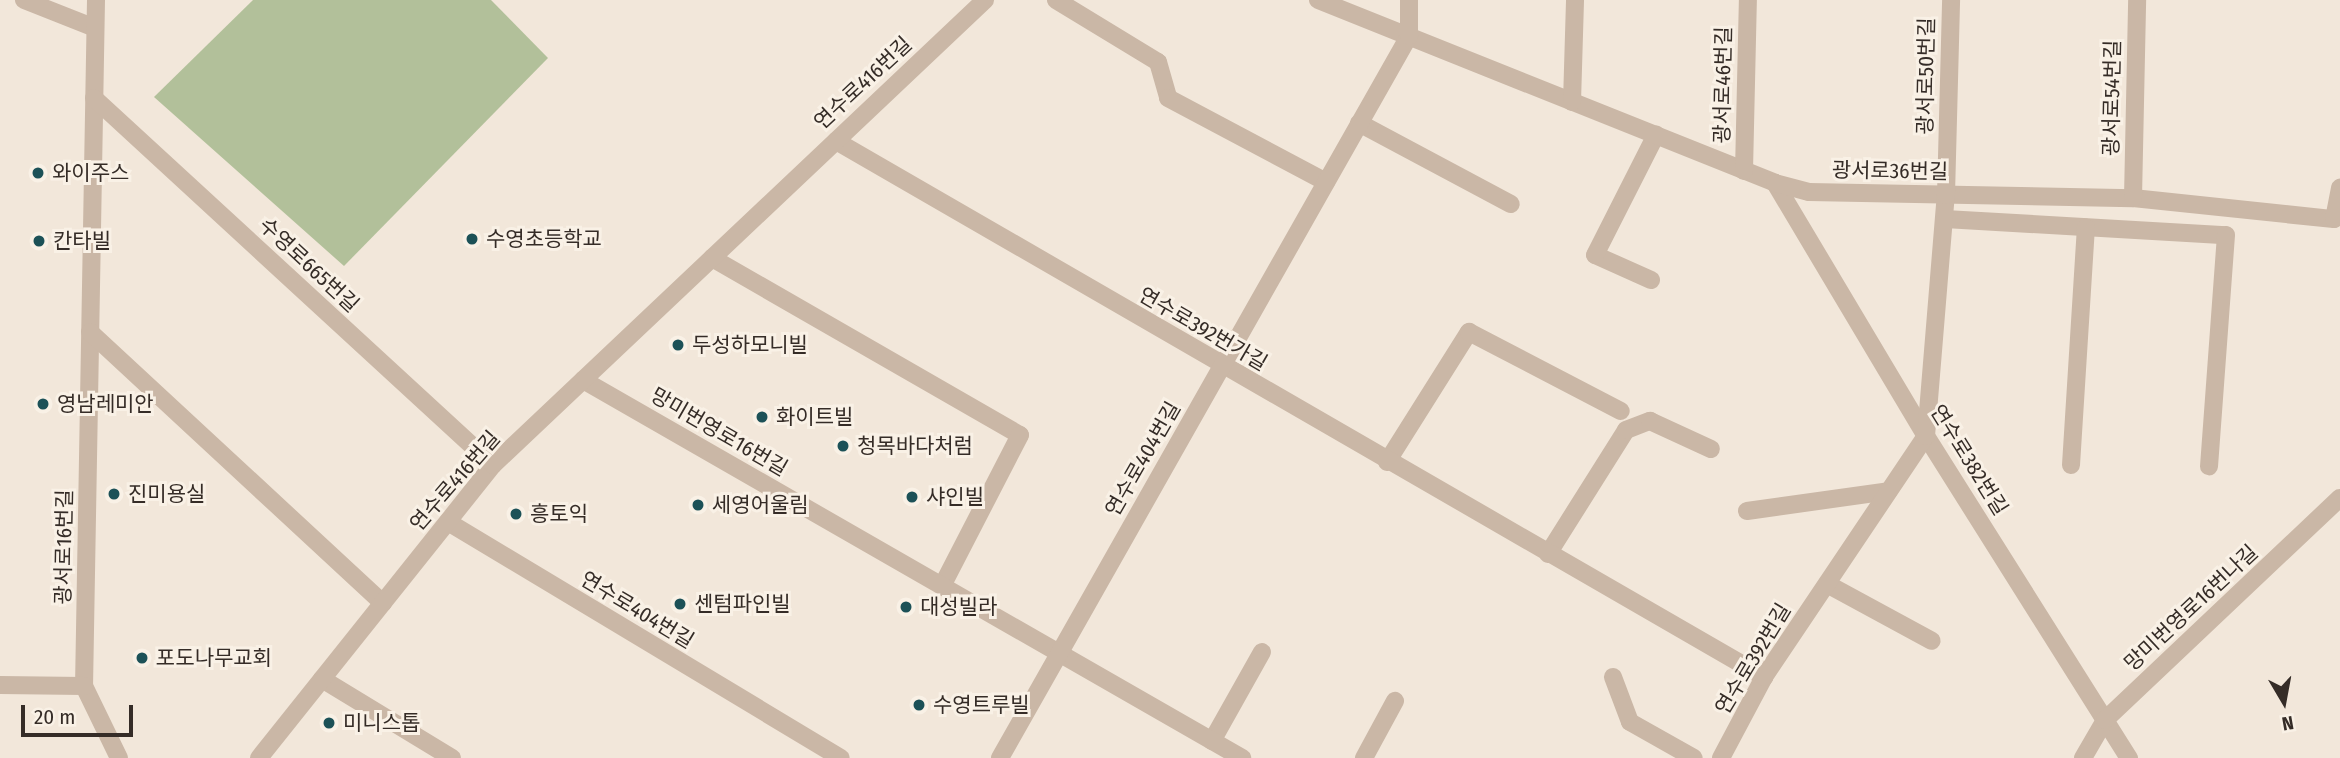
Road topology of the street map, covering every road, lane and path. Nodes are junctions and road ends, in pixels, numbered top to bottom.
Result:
1 (24, 0) edge
2 (96, 0) edge
3 (985, 0) edge
4 (1056, 0) edge
5 (1318, 0) edge
6 (1409, 0) edge
7 (1575, 0) edge
8 (1748, 0) edge
9 (1951, 0) edge
10 (2137, 0) edge
11 (95, 28) junction
12 (1409, 36) junction
13 (94, 98) junction
14 (1572, 102) junction
15 (1359, 123) junction
16 (1656, 135) junction
17 (836, 141) junction
18 (1744, 171) junction
19 (1326, 181) junction
20 (1774, 183) junction
21 (2340, 188) edge
22 (1947, 195) junction
23 (2133, 198) junction
24 (1511, 204) dead end
25 (1945, 219) junction
26 (2086, 227) junction
27 (712, 258) junction
28 (1651, 280) dead end
29 (90, 332) junction
30 (1221, 367) junction
31 (583, 380) junction
32 (1621, 411) dead end
33 (1926, 436) junction
34 (1711, 449) dead end
35 (1387, 462) junction
36 (493, 465) junction
37 (2071, 465) dead end
38 (2209, 466) dead end
39 (1889, 491) junction
40 (2340, 498) edge
41 (1747, 511) dead end
42 (448, 522) junction
43 (1548, 554) junction
44 (1826, 584) junction
45 (943, 586) junction
46 (383, 603) junction
47 (1932, 641) dead end
48 (1262, 652) dead end
49 (1059, 653) junction
50 (1613, 677) dead end
51 (1764, 677) junction
52 (322, 679) junction
53 (0, 685) edge
54 (84, 686) junction
55 (1395, 701) dead end
56 (2105, 720) junction
57 (1212, 741) junction
58 (117, 757) edge
59 (258, 758) edge
60 (452, 758) edge
61 (840, 758) edge
62 (1000, 758) edge
63 (1242, 758) edge
64 (1364, 758) edge
65 (1694, 758) edge
66 (1721, 758) edge
67 (2084, 758) edge
68 (2129, 758) edge

1 - 11 street
2 - 11 street, 광서로16번길
3 - 17 street, 연수로416번길
4 - 19 street
5 - 12 street, 광서로36번길
6 - 12 street
7 - 14 street
8 - 18 street, 광서로46번길
9 - 22 street, 광서로50번길
10 - 23 street, 광서로54번길
11 - 13 street, 광서로16번길
12 - 14 street, 광서로36번길
12 - 15 street, 연수로404번길
13 - 29 street, 광서로16번길
13 - 36 street, 수영로665번길
14 - 16 street, 광서로36번길
15 - 19 street, 연수로404번길
15 - 24 street
16 - 18 street, 광서로36번길
16 - 28 street
17 - 27 street, 연수로416번길
17 - 30 street, 연수로392번가길
18 - 20 street, 광서로36번길
19 - 30 street, 연수로404번길
20 - 22 street, 광서로36번길
20 - 33 street, 연수로382번길
21 - 23 street, 광서로36번길
22 - 23 street, 광서로36번길
22 - 25 street, 광서로50번길
25 - 26 street
25 - 33 street, 광서로50번길
26 - 37 street
26 - 38 street
27 - 31 street, 연수로416번길
27 - 45 street
29 - 46 street
29 - 54 street, 광서로16번길
30 - 35 street, 연수로392번가길
30 - 49 street, 연수로404번길
31 - 36 street, 연수로416번길
31 - 45 street, 망미번영로16번길
32 - 35 street
33 - 39 street, 연수로392번길
33 - 56 street, 연수로382번길
34 - 43 street
35 - 43 street, 연수로392번가길
36 - 42 street, 연수로416번길
39 - 41 street
39 - 44 street, 연수로392번길
40 - 56 street, 망미번영로16번나길
42 - 46 street, 연수로416번길
42 - 61 street, 연수로404번길
43 - 51 street, 연수로392번가길
44 - 47 street
44 - 51 street, 연수로392번길
45 - 49 street, 망미번영로16번길
46 - 52 street, 연수로416번길
48 - 57 street
49 - 57 street, 망미번영로16번길
49 - 62 street, 연수로404번길
50 - 65 street
51 - 66 street, 연수로392번길
52 - 59 street, 연수로416번길
52 - 60 street
53 - 54 street
54 - 58 street, 광서로16번길
55 - 64 street
56 - 67 street, 망미번영로16번나길
56 - 68 street, 연수로382번길
57 - 63 street, 망미번영로16번길

